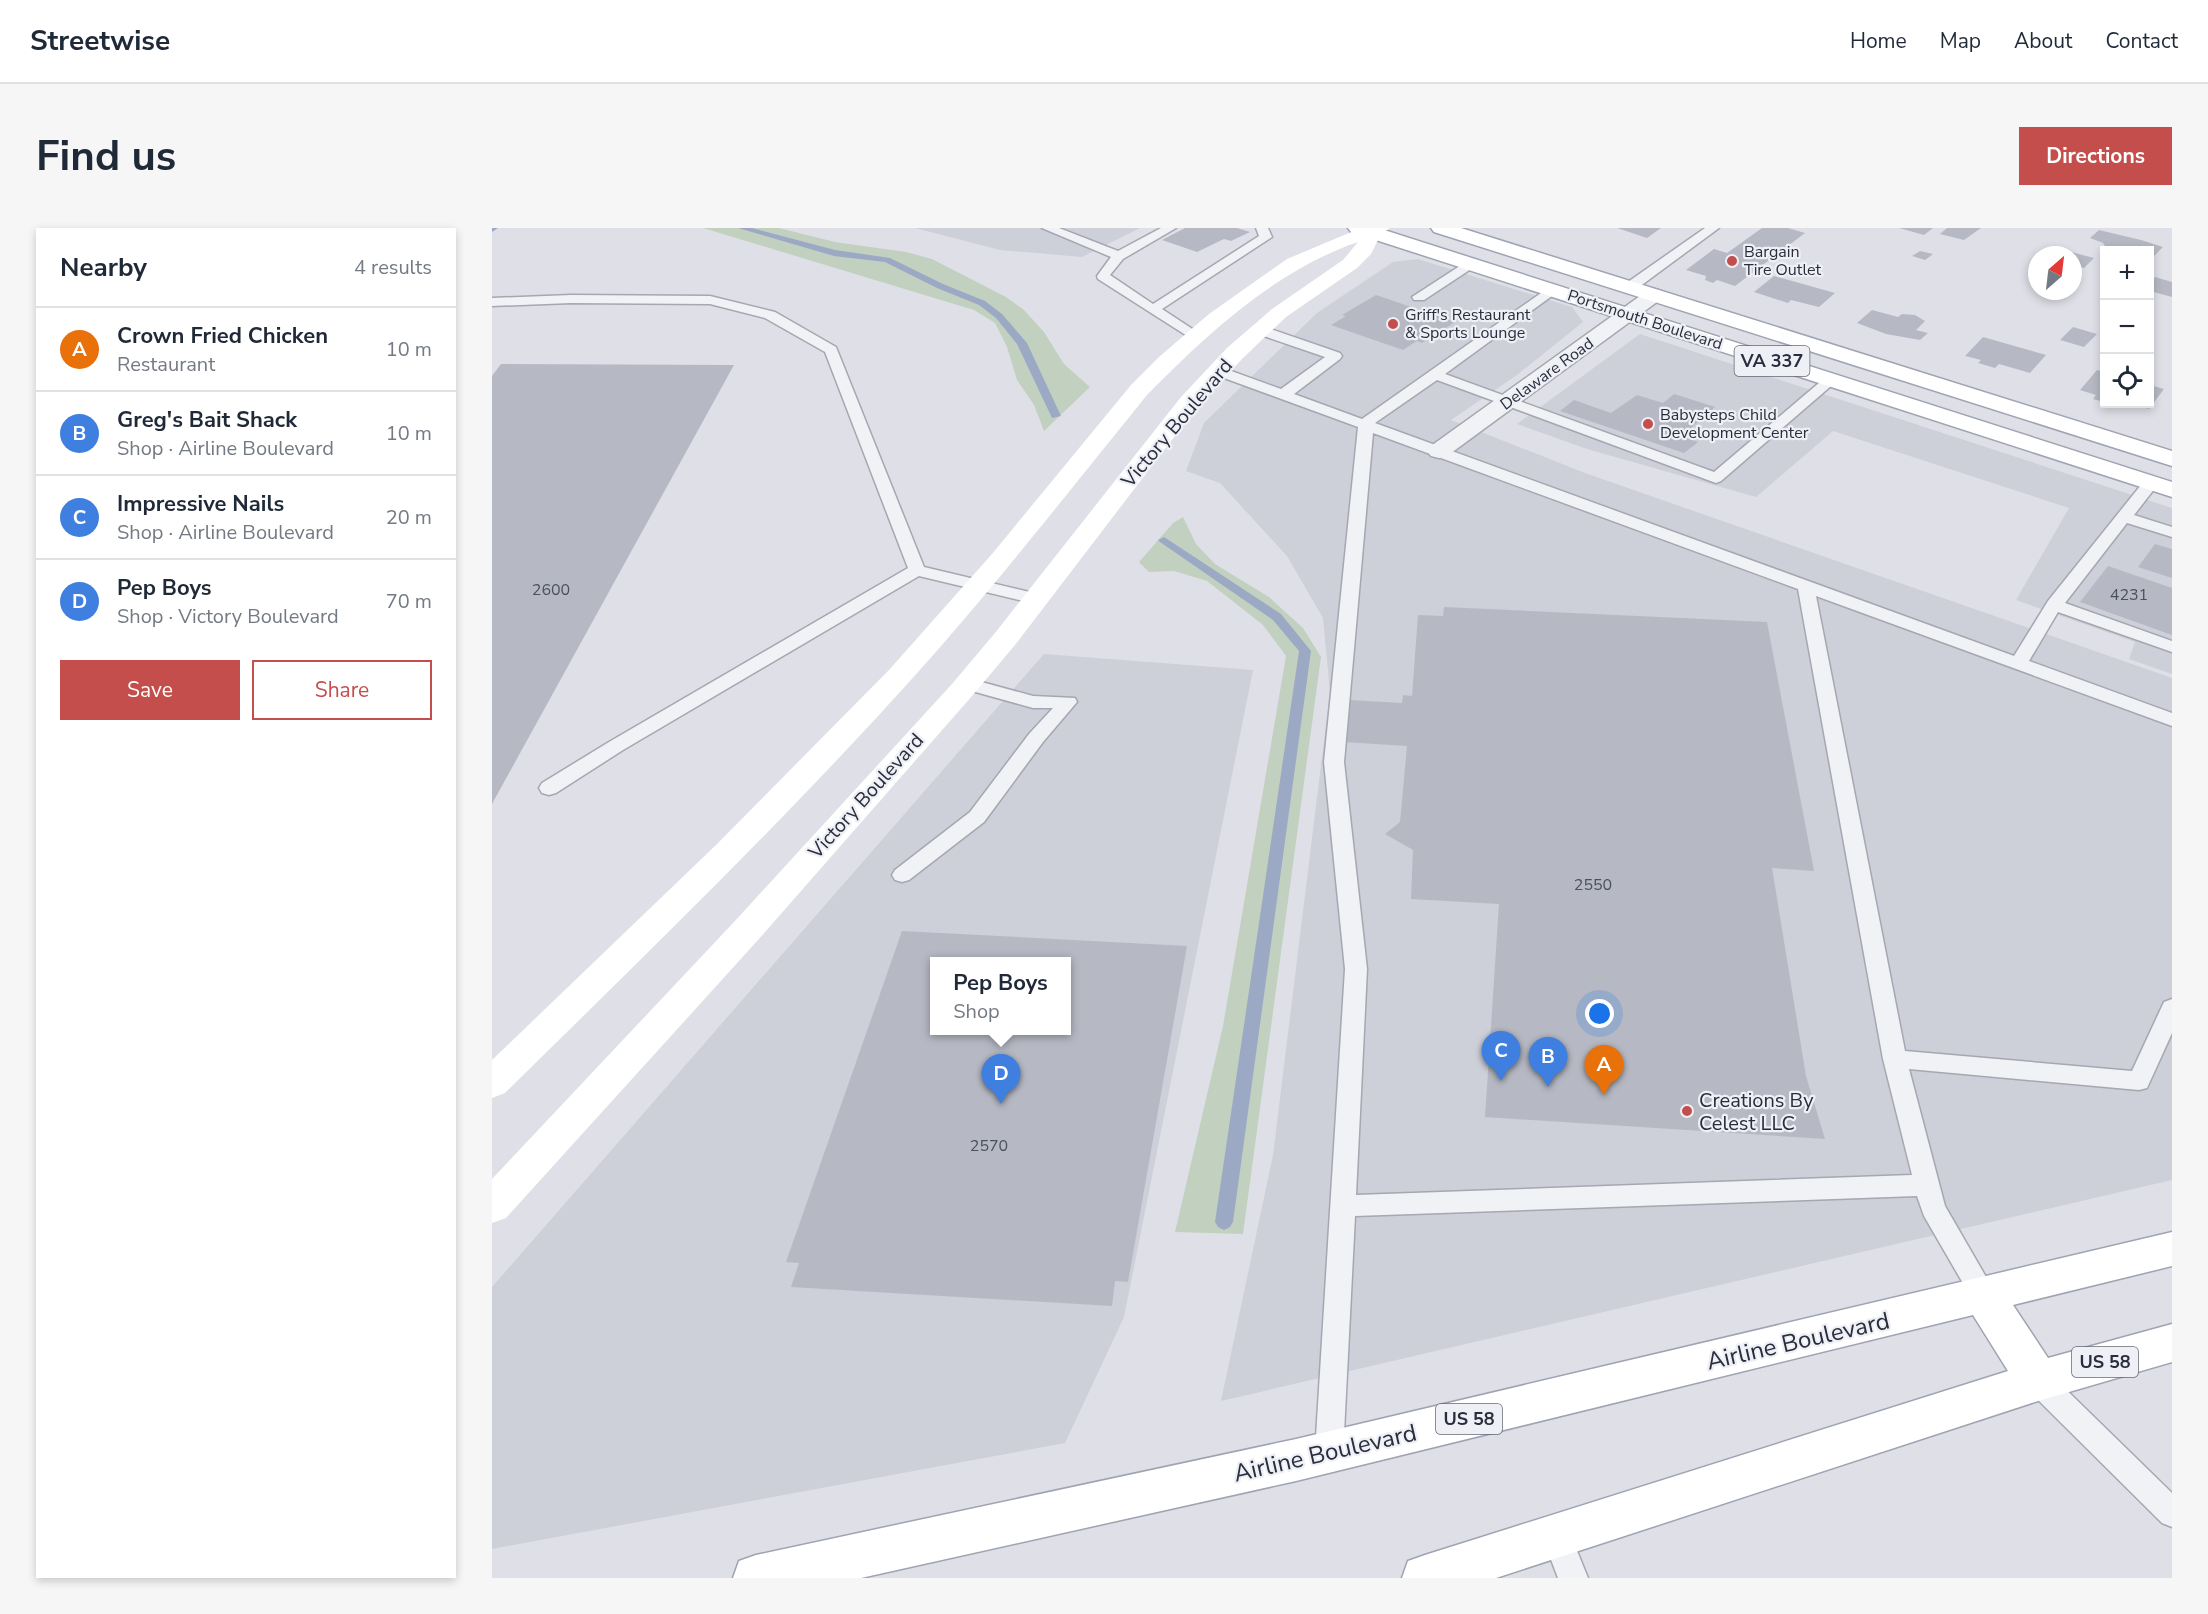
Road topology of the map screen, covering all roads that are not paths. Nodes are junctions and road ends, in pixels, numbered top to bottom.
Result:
1 (1048, 228) edge
2 (1170, 228) edge
3 (1262, 228) edge
4 (1442, 228) edge
5 (1713, 228) edge
6 (1370, 230) edge
7 (1119, 256) junction
8 (1469, 264) junction
9 (1630, 288) junction
10 (1551, 290) junction
11 (1654, 295) junction
12 (1419, 297) dead end
13 (492, 302) edge
14 (1154, 309) junction
15 (1628, 315) junction
16 (1260, 330) junction
17 (1195, 337) junction
18 (1218, 370) junction
19 (1435, 375) junction
20 (1831, 380) junction
21 (1284, 394) junction
22 (1508, 403) junction
23 (1366, 423) junction
24 (1439, 452) junction
25 (2172, 459) edge
26 (2151, 483) junction
27 (2172, 490) edge
28 (2123, 517) junction
29 (2172, 532) edge
30 (917, 570) junction
31 (978, 586) junction
32 (1806, 586) junction
33 (1036, 599) junction
34 (2054, 605) junction
35 (2172, 647) edge
36 (2018, 664) junction
37 (967, 684) junction
38 (2172, 720) edge
39 (549, 788) dead end
40 (902, 874) dead end
41 (2172, 1008) edge
42 (1895, 1059) junction
43 (492, 1083) edge
44 (1927, 1185) junction
45 (492, 1206) edge
46 (1342, 1206) junction
47 (2172, 1249) edge
48 (1984, 1296) junction
49 (2172, 1343) edge
50 (2038, 1381) junction
51 (1329, 1453) junction
52 (2161, 1489) edge
53 (2172, 1513) edge
54 (1557, 1536) junction
55 (756, 1578) edge
56 (1425, 1578) edge
57 (1573, 1578) edge

1 - 7 lane
2 - 7 lane
3 - 14 lane
4 - 9 main road, Portsmouth Boulevard / VA 337
5 - 9 lane
6 - 8 main road, Portsmouth Boulevard / VA 337
6 - 16 main road, Victory Boulevard
6 - 17 main road, Victory Boulevard
7 - 14 lane
8 - 10 main road, Portsmouth Boulevard / VA 337
8 - 12 lane
9 - 11 main road, Portsmouth Boulevard / VA 337
10 - 15 main road, Portsmouth Boulevard / VA 337
10 - 19 lane
11 - 15 street, Delaware Road
11 - 25 main road, Portsmouth Boulevard / VA 337
13 - 30 lane
14 - 17 lane
15 - 20 main road, Portsmouth Boulevard / VA 337
15 - 22 street, Delaware Road
16 - 18 main road, Victory Boulevard
16 - 21 lane
17 - 31 main road, Victory Boulevard
18 - 21 lane
18 - 33 main road, Victory Boulevard
19 - 22 lane
19 - 23 lane
20 - 22 lane
20 - 26 main road, Portsmouth Boulevard / VA 337
21 - 23 lane
22 - 24 street, Delaware Road
23 - 24 lane
23 - 46 lane
24 - 32 lane
26 - 27 main road, Portsmouth Boulevard / VA 337
26 - 28 lane
28 - 29 lane
28 - 34 lane
30 - 31 lane
30 - 39 lane
31 - 33 lane
31 - 43 main road, Victory Boulevard
32 - 36 lane
32 - 42 lane
33 - 37 main road, Victory Boulevard
34 - 35 lane
34 - 36 lane
36 - 38 lane
37 - 40 lane
37 - 45 main road, Victory Boulevard
41 - 42 lane
42 - 44 lane
44 - 46 lane
44 - 48 lane
46 - 51 lane
47 - 48 main road, Airline Boulevard / US 58
48 - 50 main road
48 - 51 main road, Airline Boulevard / US 58
49 - 50 main road, US 58
50 - 52 lane
50 - 54 main road, US 58
51 - 55 main road, Airline Boulevard / US 58
52 - 53 lane
54 - 56 main road, US 58
54 - 57 lane

